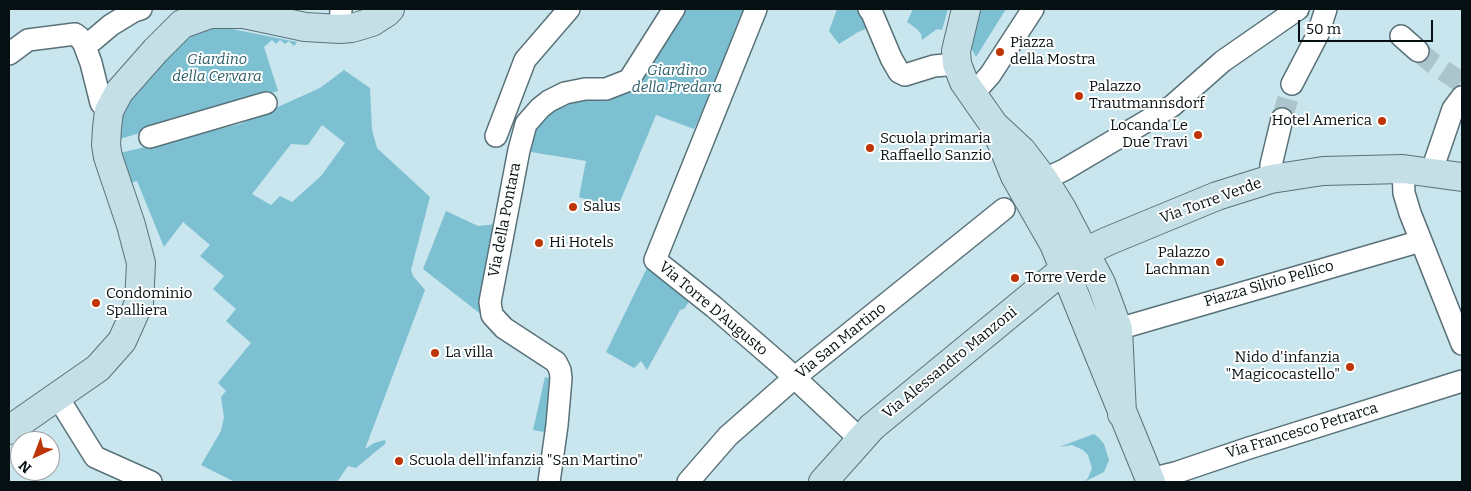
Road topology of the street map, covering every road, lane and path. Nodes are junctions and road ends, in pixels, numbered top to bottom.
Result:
1 (141, 9) edge
2 (390, 9) edge
3 (568, 9) edge
4 (674, 9) edge
5 (756, 9) edge
6 (869, 9) edge
7 (966, 9) edge
8 (1033, 9) edge
9 (1298, 9) edge
10 (1326, 9) edge
11 (340, 19) edge
12 (1401, 36) dead end
13 (92, 41) dead end
14 (1418, 51) tunnel mouth
15 (9, 54) edge
16 (957, 64) junction
17 (1292, 84) tunnel mouth
18 (973, 94) junction
19 (1462, 97) edge
20 (266, 103) dead end
21 (109, 111) junction
22 (1282, 119) tunnel mouth
23 (150, 136) dead end
24 (496, 136) dead end
25 (1402, 169) junction
26 (1432, 173) junction
27 (1462, 176) edge
28 (1271, 179) junction
29 (1033, 184) junction
30 (1004, 209) dead end
31 (1421, 241) junction
32 (1086, 252) junction
33 (1064, 270) junction
34 (1118, 329) junction
35 (1462, 344) edge
36 (794, 378) junction
37 (1462, 380) edge
38 (57, 396) junction
39 (1122, 414) junction
40 (9, 430) edge
41 (860, 440) junction
42 (1148, 481) edge
43 (151, 482) edge
44 (548, 482) edge
45 (688, 482) edge
46 (823, 482) edge

1 - 13 street
2 - 11 main road
3 - 24 street
4 - 44 street, Via della Pontara
5 - 36 street, Via Torre D'Augusto
6 - 16 street
7 - 16 main road
8 - 18 street
9 - 29 street
10 - 17 street
11 - 21 main road
12 - 14 street
15 - 21 street
16 - 18 main road
18 - 29 main road
19 - 26 street
20 - 23 street
21 - 38 main road
22 - 28 street
25 - 26 main road, Via Torre Verde
25 - 28 main road, Via Torre Verde
25 - 31 street
26 - 27 main road, Via Torre Verde
28 - 32 main road, Via Torre Verde
29 - 32 main road
29 - 33 main road
30 - 36 street, Via San Martino
31 - 34 street, Piazza Silvio Pellico
31 - 35 street
32 - 33 main road, Via Alessandro Manzoni
32 - 34 main road
33 - 39 main road
33 - 41 main road, Via Alessandro Manzoni
34 - 39 main road
36 - 41 street, Via Torre D'Augusto
36 - 45 street, Via San Martino
37 - 42 street, Via Francesco Petrarca
38 - 40 main road
38 - 43 street
39 - 42 main road
41 - 46 main road, Via Alessandro Manzoni

